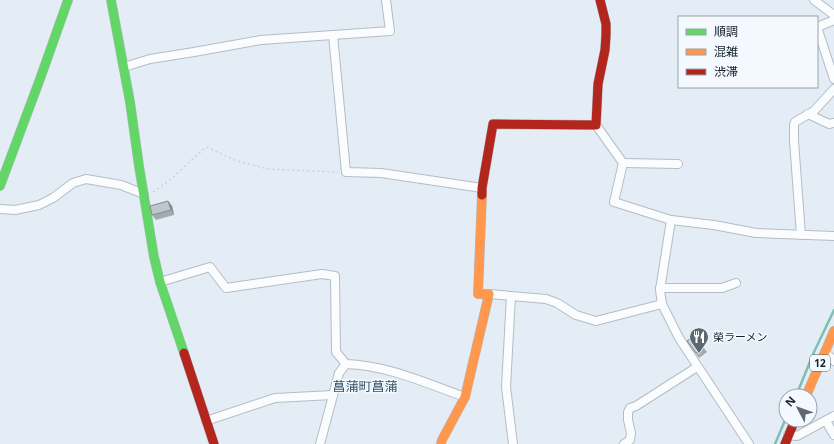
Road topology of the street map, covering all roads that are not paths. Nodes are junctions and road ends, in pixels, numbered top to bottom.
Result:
1 (68, 0) edge
2 (111, 0) edge
3 (386, 0) edge
4 (600, 0) edge
5 (814, 0) edge
6 (834, 15) edge
7 (834, 19) edge
8 (818, 27) edge
9 (818, 30) edge
10 (332, 35) junction
11 (124, 67) junction
12 (834, 79) edge
13 (834, 89) edge
14 (808, 114) junction
15 (834, 123) edge
16 (596, 125) junction
17 (623, 163) junction
18 (678, 164) dead end
19 (0, 186) edge
20 (482, 188) junction
21 (144, 194) junction
22 (0, 209) edge
23 (671, 220) junction
24 (801, 235) junction
25 (834, 236) edge
26 (160, 282) junction
27 (736, 283) dead end
28 (660, 288) junction
29 (489, 294) junction
30 (511, 296) junction
31 (662, 304) junction
32 (834, 331) edge
33 (825, 352) junction
34 (834, 361) edge
35 (346, 364) junction
36 (697, 367) junction
37 (809, 388) edge
38 (333, 395) junction
39 (465, 397) junction
40 (834, 416) edge
41 (206, 421) junction
42 (826, 421) junction
43 (792, 428) edge
44 (834, 435) edge
45 (787, 440) edge
46 (214, 444) edge
47 (320, 444) edge
48 (441, 444) edge
49 (513, 444) edge
50 (624, 444) edge
51 (749, 444) edge

1 - 19 street
2 - 11 street
3 - 10 street
4 - 16 street
5 - 6 street
7 - 8 street
9 - 12 street
10 - 11 street
10 - 20 street
11 - 21 street
13 - 14 street
14 - 15 street
14 - 24 street
16 - 17 street
16 - 20 street
17 - 18 street
17 - 23 street
20 - 29 street
21 - 22 street
21 - 26 street
23 - 24 street
23 - 28 street
24 - 25 street
26 - 35 street
26 - 41 street
27 - 28 street
28 - 31 street
29 - 30 street
29 - 39 street
30 - 31 street
30 - 49 street
31 - 36 street
32 - 33 street, 12
33 - 34 street
33 - 37 street, 12
35 - 38 street
35 - 39 street
36 - 50 street
36 - 51 street
38 - 41 street
38 - 47 street
39 - 48 street
40 - 42 street
41 - 46 street
42 - 44 street
42 - 45 street
43 - 45 street

